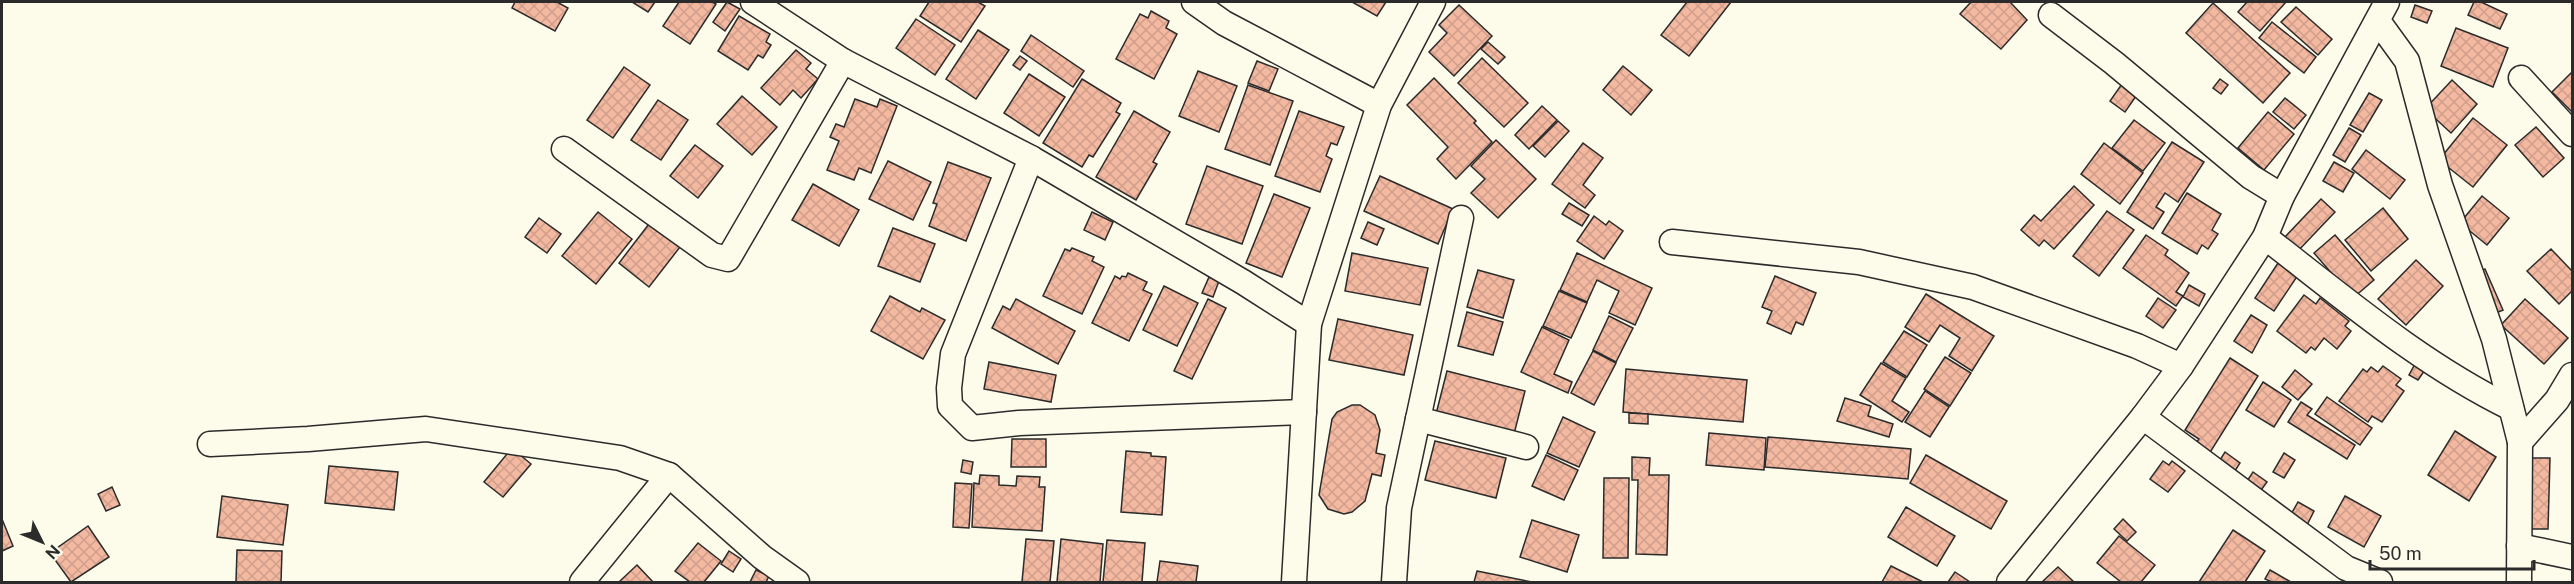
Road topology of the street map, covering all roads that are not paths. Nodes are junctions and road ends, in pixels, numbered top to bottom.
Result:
1 (753, 2) edge
2 (1194, 2) edge
3 (1434, 2) edge
4 (2383, 11) edge
5 (2051, 15) dead end
6 (843, 61) junction
7 (2522, 78) dead end
8 (1379, 105) junction
9 (2572, 134) edge
10 (564, 149) dead end
11 (1031, 158) junction
12 (2282, 196) junction
13 (1461, 218) dead end
14 (2265, 237) junction
15 (1671, 242) dead end
16 (1309, 324) junction
17 (2181, 366) junction
18 (2572, 375) edge
19 (2511, 408) junction
20 (1304, 412) junction
21 (2143, 417) junction
22 (1418, 419) junction
23 (2520, 442) junction
24 (210, 444) dead end
25 (1526, 447) dead end
26 (669, 475) junction
27 (2519, 546) junction
28 (2572, 557) edge
29 (2342, 575) edge
30 (582, 582) edge
31 (796, 582) edge
32 (1294, 582) edge
33 (1394, 582) edge
34 (2008, 582) edge
35 (2380, 582) edge
36 (2519, 582) edge

1 - 6 street
2 - 8 street
3 - 8 street
4 - 12 street
4 - 19 street
5 - 12 street
6 - 10 street
6 - 11 street
7 - 9 street
8 - 16 street
11 - 16 street
11 - 20 street
12 - 14 street
13 - 22 street
14 - 17 street
14 - 19 street
15 - 17 street
16 - 20 street
17 - 21 street
18 - 23 street
19 - 23 street
20 - 32 street
21 - 29 street
21 - 34 street
22 - 25 street
22 - 33 street
23 - 27 street
24 - 26 street
26 - 30 street
26 - 31 street
27 - 28 street
27 - 36 street
29 - 35 street

